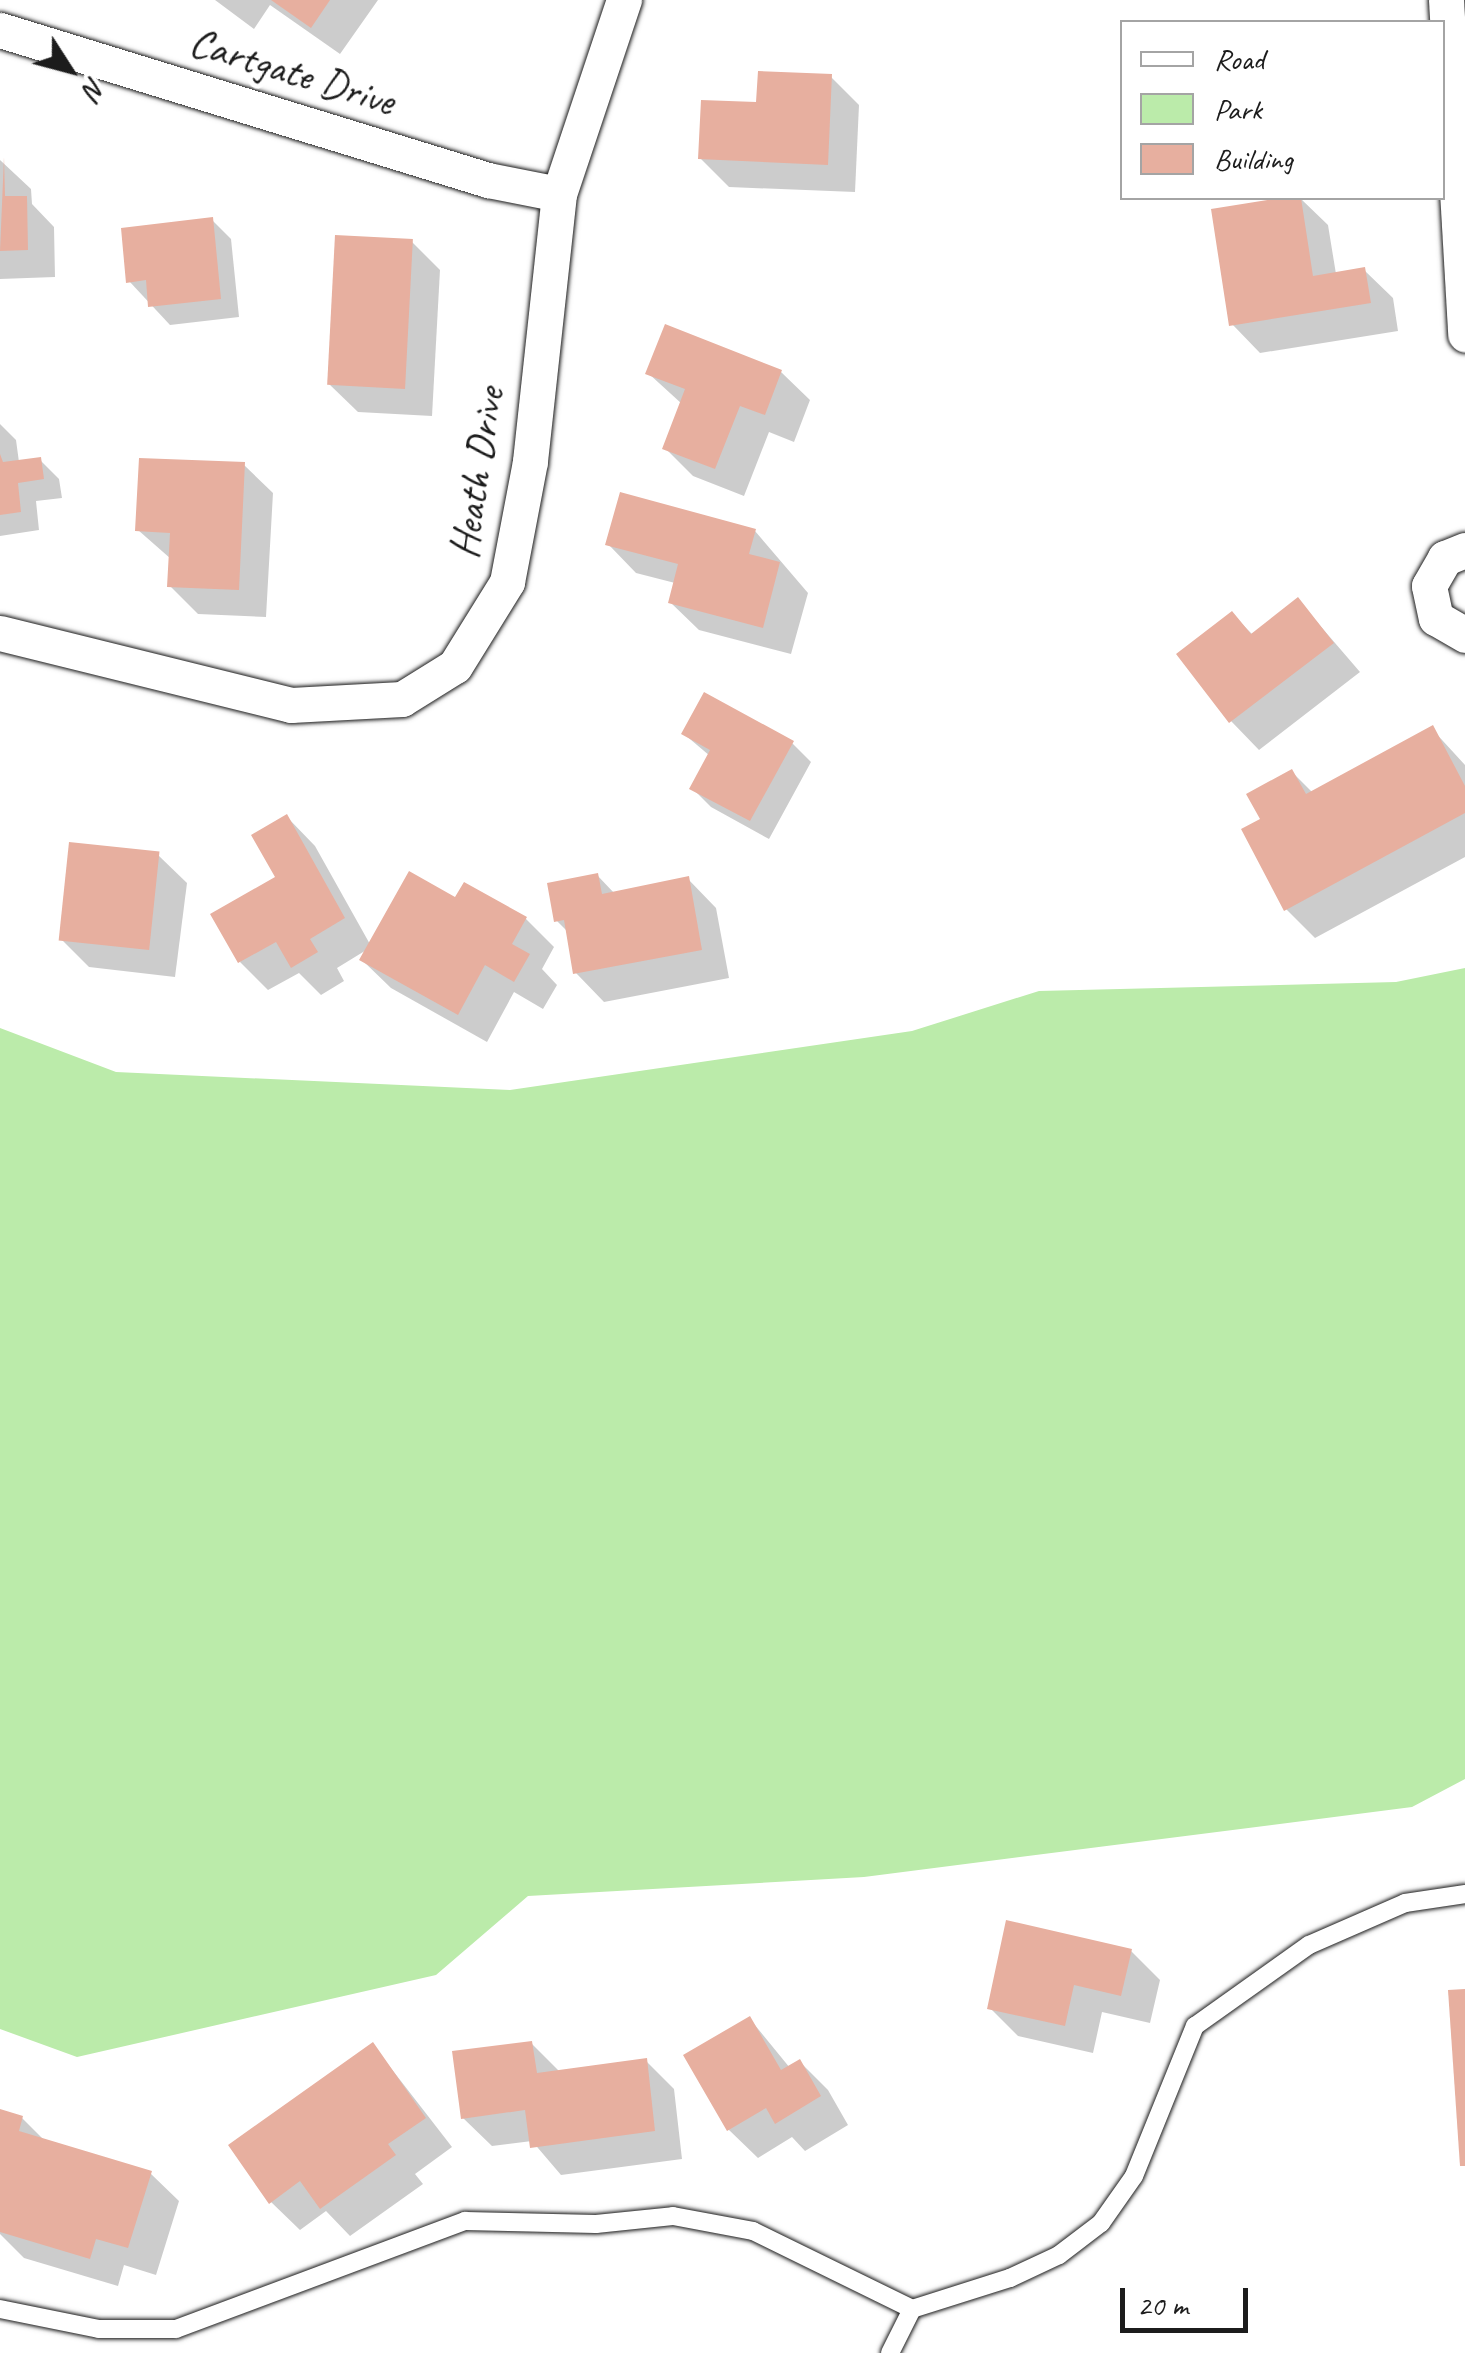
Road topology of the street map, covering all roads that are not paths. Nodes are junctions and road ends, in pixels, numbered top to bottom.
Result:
1 (624, 0) edge
2 (1446, 0) edge
3 (0, 30) edge
4 (559, 194) junction
5 (1465, 334) edge
6 (1465, 550) edge
7 (0, 632) edge
8 (1465, 635) edge
9 (1465, 1894) edge
10 (0, 2308) edge
11 (912, 2309) junction
12 (890, 2353) edge

1 - 4 street, Heath Drive
2 - 5 street
3 - 4 street, Cartgate Drive
4 - 7 street, Heath Drive
6 - 8 street
9 - 11 lane
10 - 11 lane
11 - 12 lane

